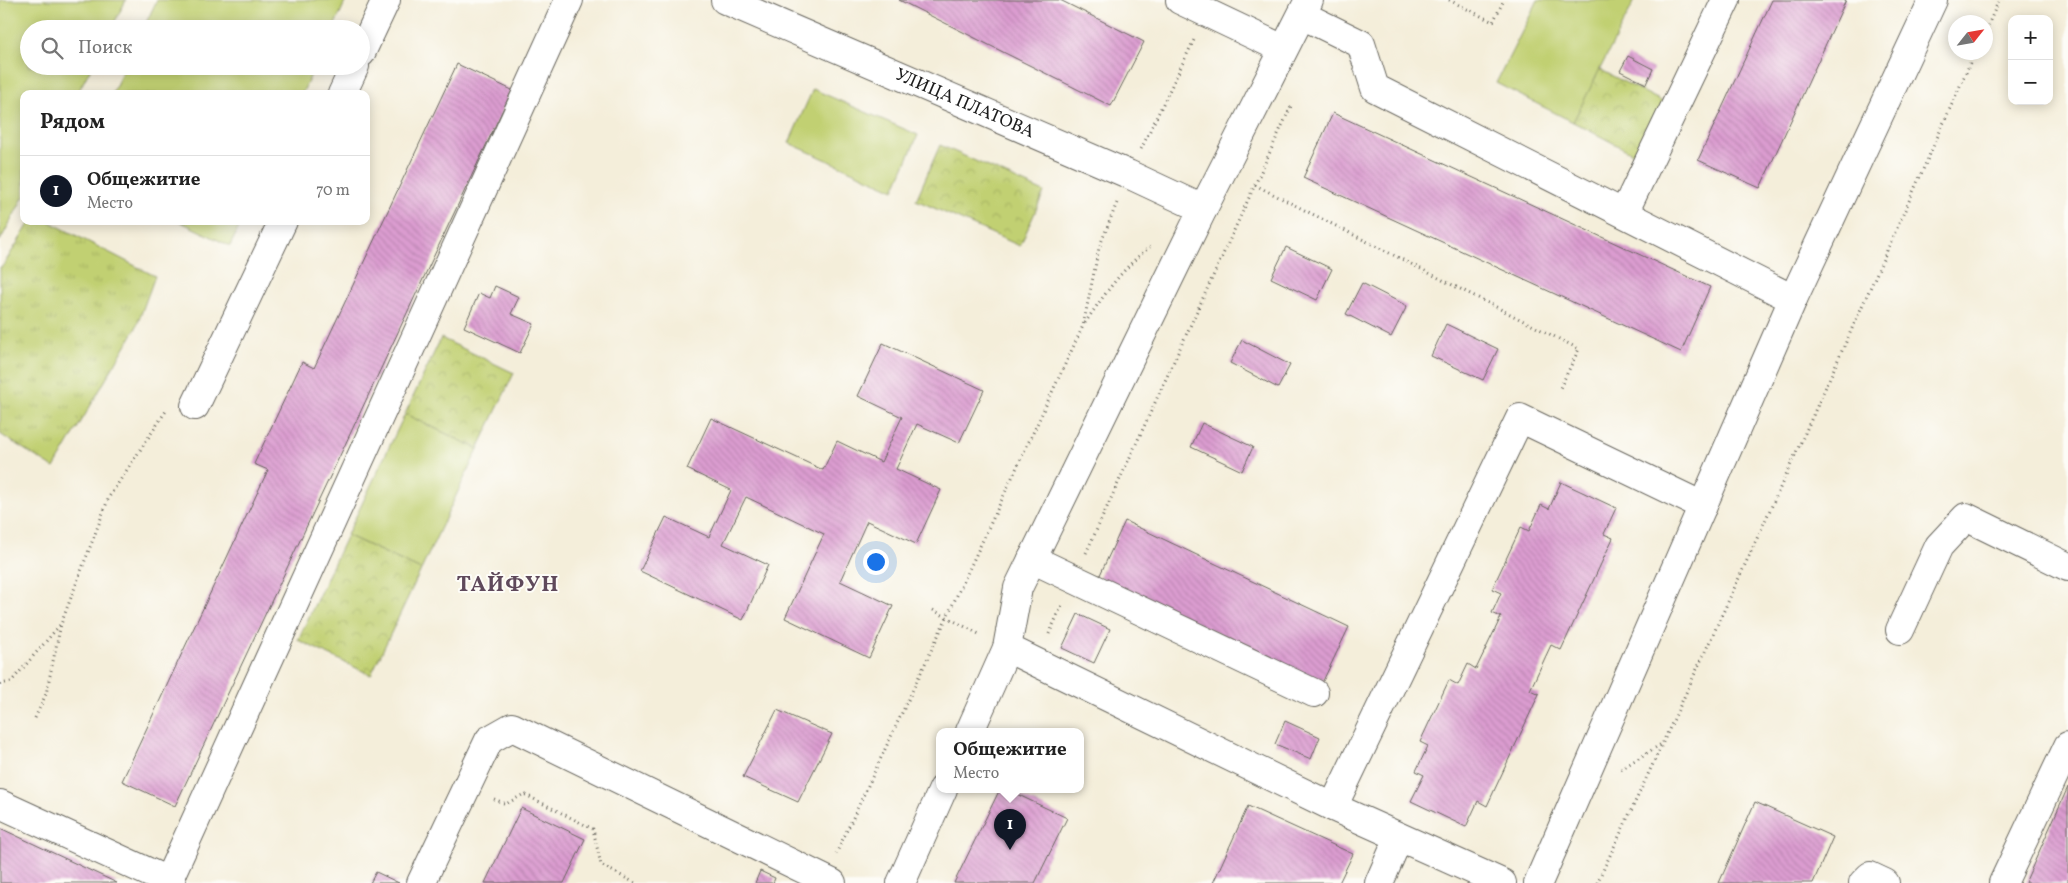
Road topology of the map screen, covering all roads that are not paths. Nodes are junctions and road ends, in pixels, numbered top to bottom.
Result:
1 (386, 0) edge
2 (569, 0) edge
3 (725, 0) edge
4 (1180, 0) edge
5 (1726, 0) edge
6 (1933, 0) edge
7 (1305, 7) edge
8 (370, 34) edge
9 (1283, 49) junction
10 (351, 75) edge
11 (344, 90) edge
12 (1203, 209) junction
13 (1624, 214) junction
14 (281, 225) edge
15 (1793, 299) junction
16 (183, 405) road end
17 (1703, 506) junction
18 (1032, 559) junction
19 (2068, 567) edge
20 (1900, 630) dead end
21 (1007, 648) junction
22 (1314, 692) dead end
23 (971, 728) edge
24 (2068, 746) edge
25 (941, 793) edge
26 (0, 804) edge
27 (1333, 807) junction
28 (1399, 837) junction
29 (828, 881) edge
30 (170, 882) edge
31 (421, 883) edge
32 (901, 883) edge
33 (1379, 883) edge
34 (1502, 883) edge
35 (1538, 883) edge
36 (1863, 883) edge
37 (1885, 883) edge
38 (2003, 883) edge

1 - 8 street
2 - 30 street
3 - 12 street, УЛИЦА ПЛАТОВА
4 - 9 street
5 - 13 street
6 - 15 street
7 - 9 street
7 - 13 street
9 - 12 street
10 - 11 street
12 - 18 street
13 - 15 street
14 - 16 street
15 - 17 street
17 - 27 street
17 - 35 street
18 - 21 street
18 - 22 street
19 - 20 street
21 - 23 street
21 - 27 street
24 - 38 street
25 - 32 street
26 - 30 street
27 - 28 street
28 - 33 street
28 - 34 street
29 - 31 street
36 - 37 street

